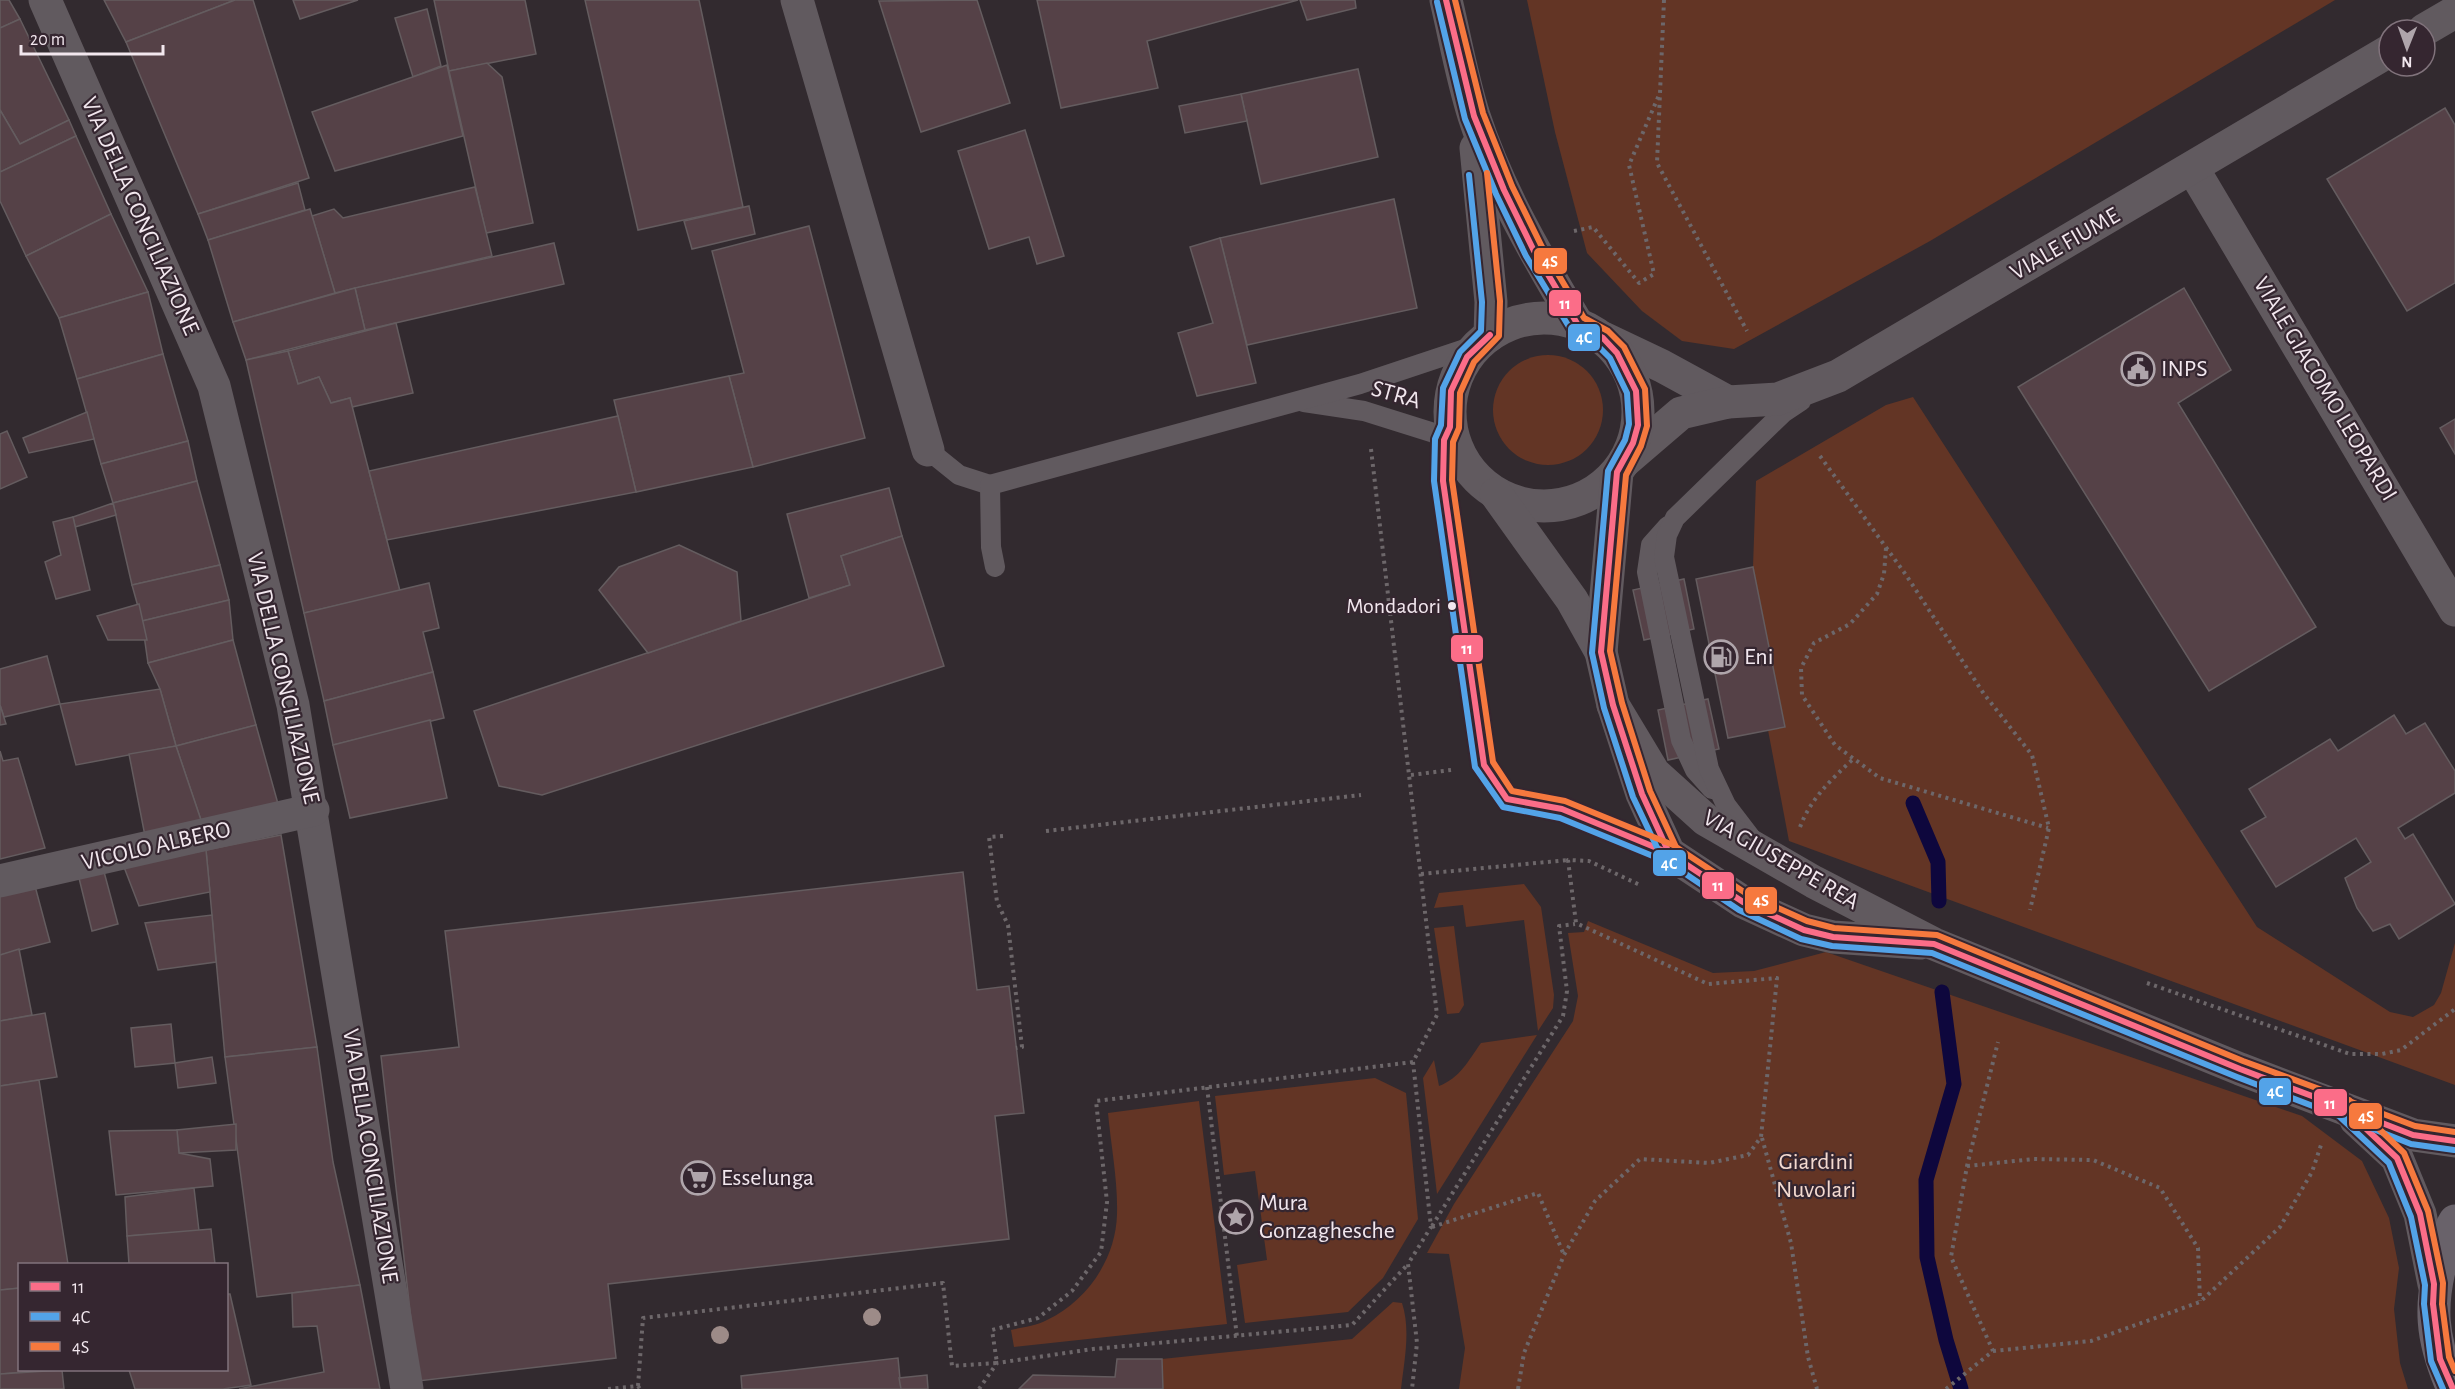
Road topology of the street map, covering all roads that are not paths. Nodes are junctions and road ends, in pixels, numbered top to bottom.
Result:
1 (45, 0) edge
2 (797, 0) edge
3 (1446, 0) edge
4 (2455, 12) edge
5 (2437, 22) edge
6 (2377, 58) edge
7 (1474, 116) junction
8 (2193, 169) junction
9 (1590, 332) junction
10 (1484, 340) junction
11 (1838, 376) junction
12 (1295, 401) junction
13 (1728, 402) junction
14 (1447, 434) junction
15 (928, 450) joint
16 (1621, 466) junction
17 (990, 485) junction
18 (1496, 494) junction
19 (995, 567) dead end
20 (2455, 610) edge
21 (1601, 652) junction
22 (1613, 705) junction
23 (313, 810) junction
24 (1669, 853) junction
25 (1765, 855) junction
26 (0, 881) edge
27 (1934, 944) junction
28 (2344, 1108) junction
29 (2455, 1142) edge
30 (2455, 1221) edge
31 (2434, 1284) junction
32 (407, 1389) edge
33 (2453, 1389) edge

1 - 23 street, VIA DELLA CONCILIAZIONE
2 - 15 street
3 - 7 street
4 - 5 street
6 - 8 street, VIALE FIUME
7 - 9 street
7 - 10 street
8 - 11 street, VIALE FIUME
8 - 20 street, VIALE GIACOMO LEOPARDI
9 - 10 street
9 - 13 street
9 - 16 street
10 - 12 lane
10 - 14 street
11 - 13 street, VIALE FIUME
11 - 25 lane
12 - 14 lane, STRA
12 - 17 lane
13 - 16 street, VIALE FIUME
14 - 18 street
14 - 24 lane
15 - 17 lane
16 - 18 street
16 - 21 street
17 - 19 lane
18 - 21 street
21 - 22 street
22 - 24 street
22 - 25 street, VIA GIUSEPPE REA
23 - 26 street, VICOLO ALBERO
23 - 32 street, VIA DELLA CONCILIAZIONE
24 - 27 street, VIA GIUSEPPE REA
25 - 27 street, VIA GIUSEPPE REA
27 - 28 street, VIA GIUSEPPE REA
28 - 29 street, VIA GIUSEPPE REA
28 - 31 street, VIA GIUSEPPE REA
30 - 31 main road
31 - 33 main road

